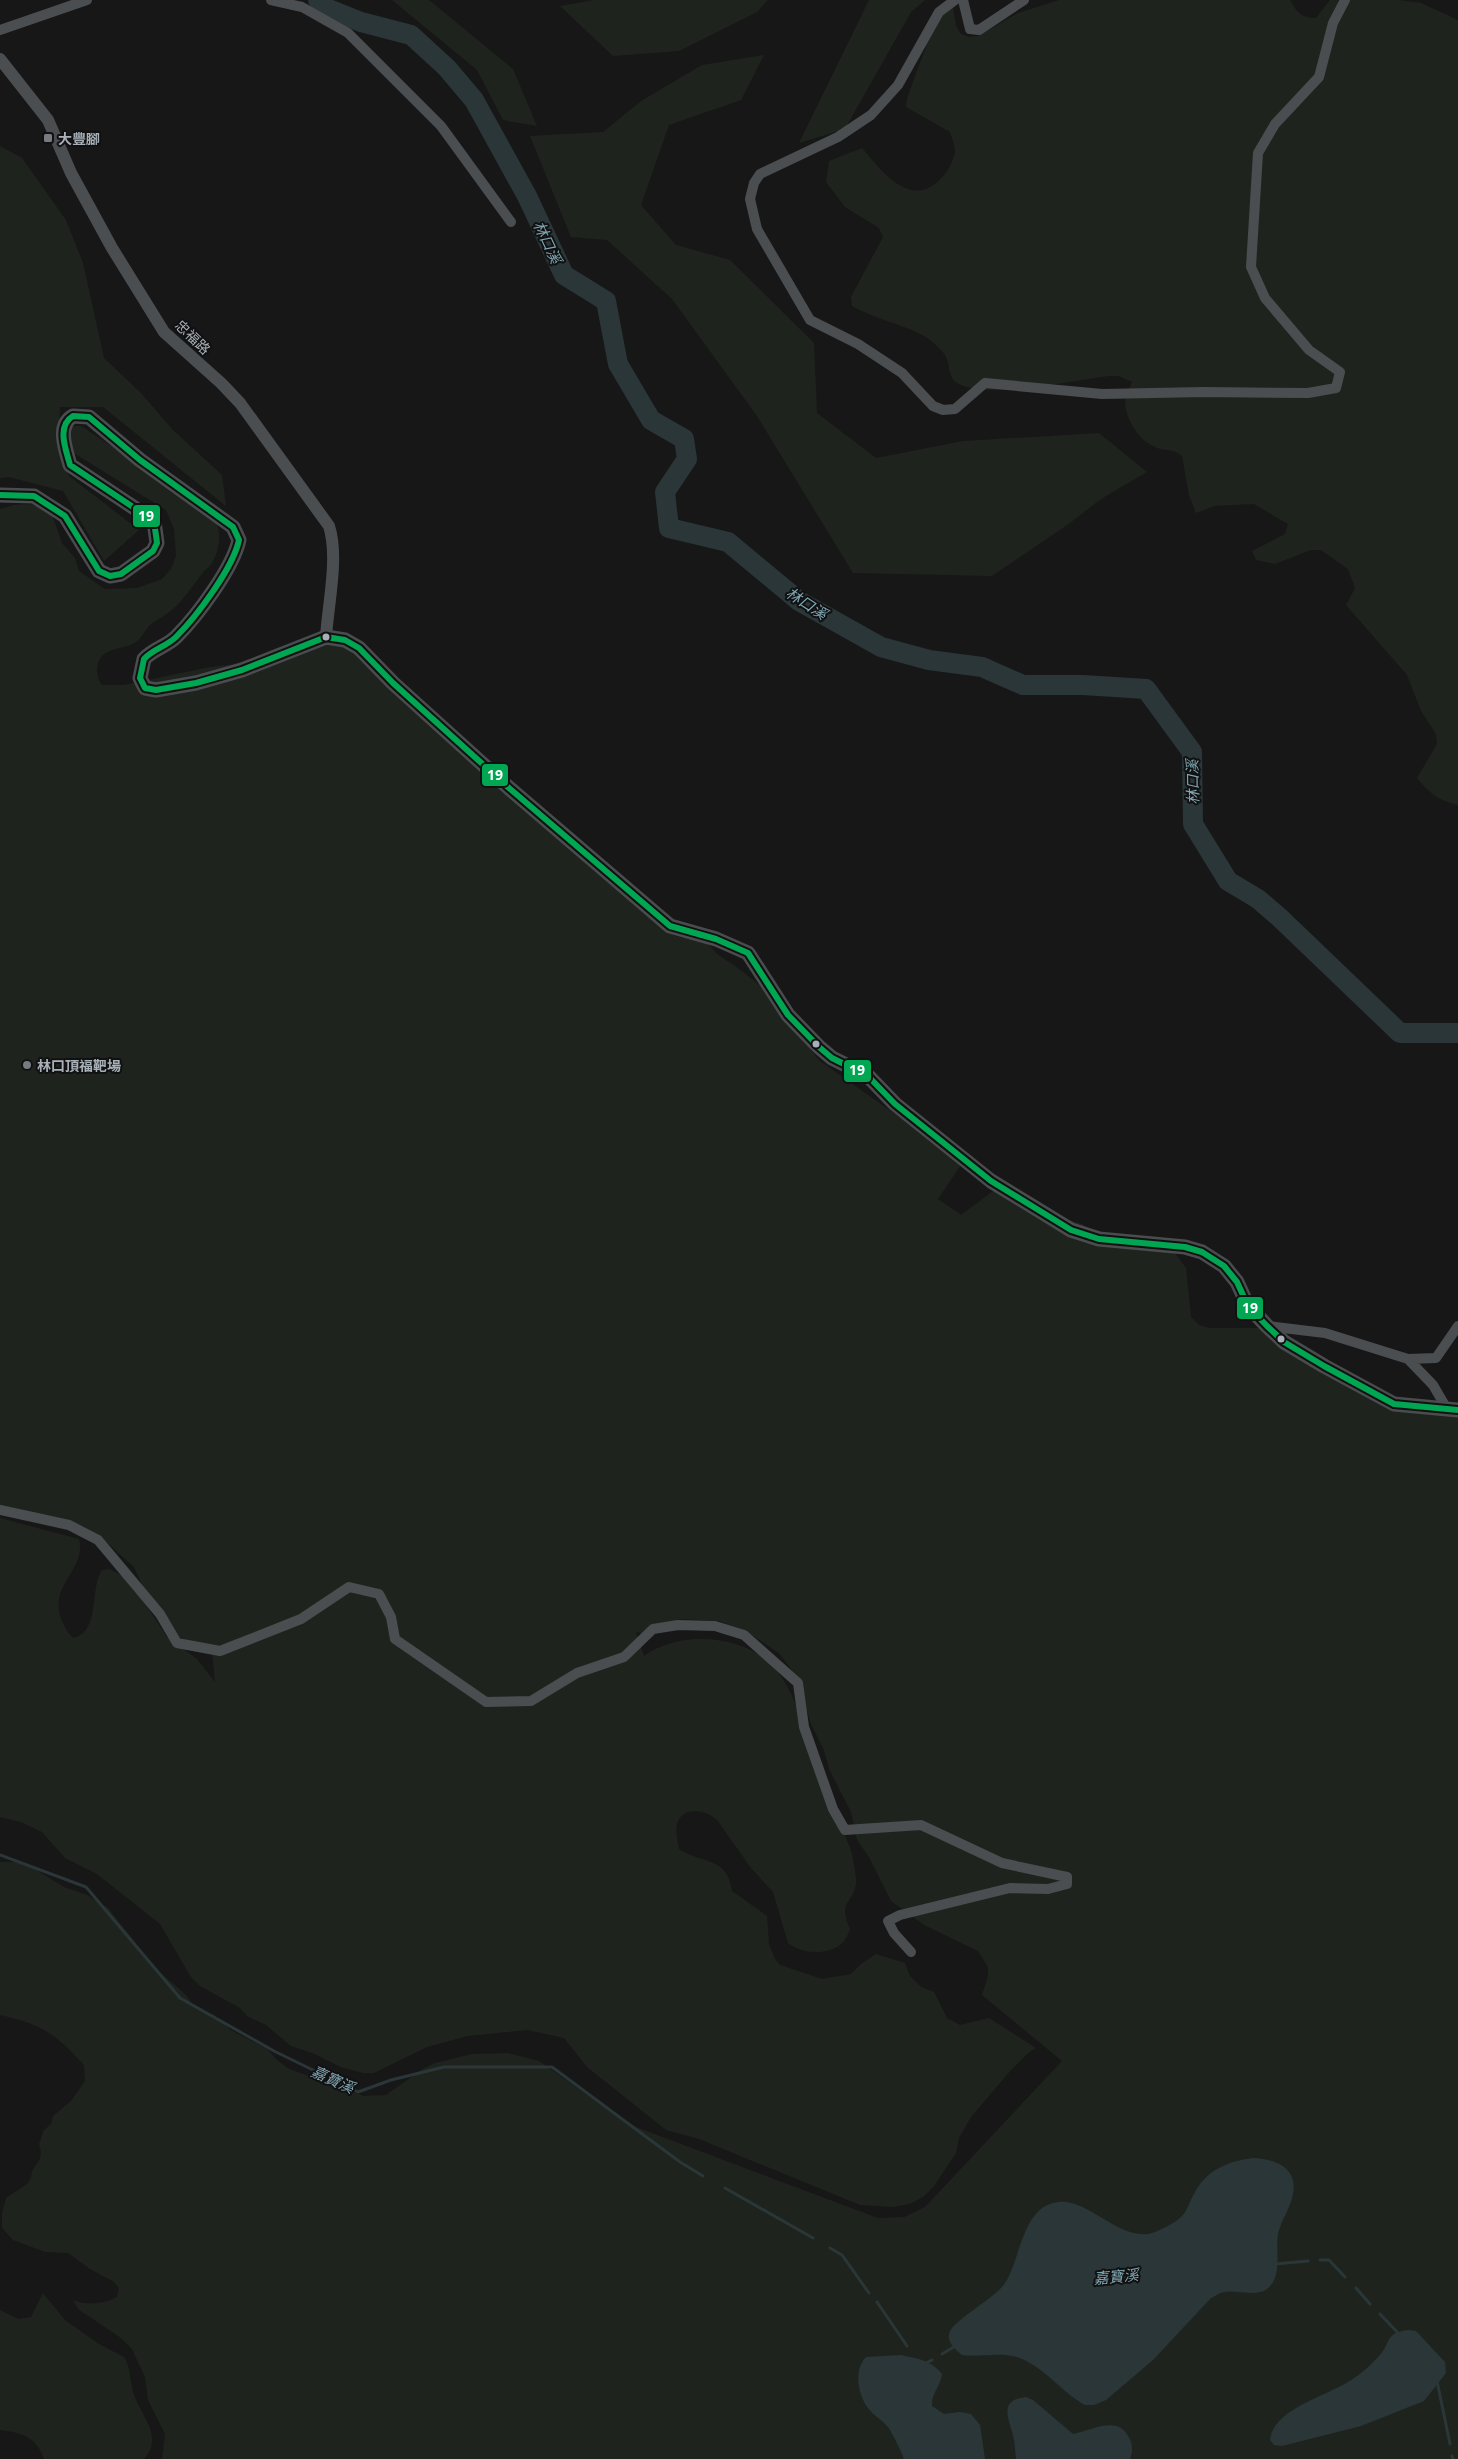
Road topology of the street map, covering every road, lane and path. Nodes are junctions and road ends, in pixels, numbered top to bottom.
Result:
1 (87, 0) edge
2 (271, 0) edge
3 (954, 0) edge
4 (964, 0) edge
5 (1024, 0) edge
6 (1345, 0) edge
7 (0, 30) edge
8 (0, 59) edge
9 (511, 222) dead end
10 (0, 495) edge
11 (326, 637) junction
12 (1267, 1326) junction
13 (1458, 1326) edge
14 (1408, 1358) junction
15 (1453, 1409) edge
16 (0, 1510) edge
17 (911, 1952) dead end

1 - 7 street
2 - 9 street
3 - 6 street
4 - 5 street
8 - 11 street, 忠福路
10 - 11 main road
11 - 12 main road
12 - 14 street
12 - 15 main road
13 - 14 street
14 - 15 street
16 - 17 street

